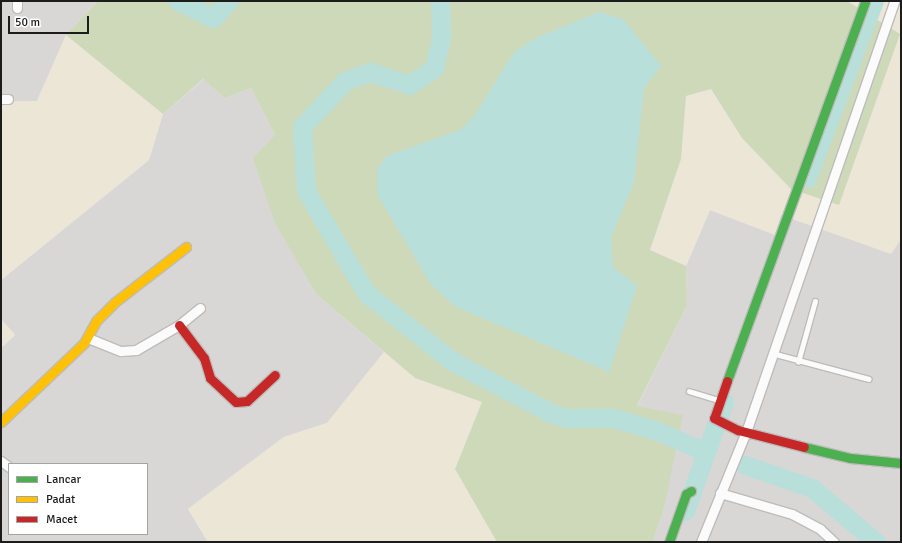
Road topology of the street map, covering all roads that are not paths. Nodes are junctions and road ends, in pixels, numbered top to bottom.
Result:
1 (865, 1) edge
2 (894, 1) edge
3 (186, 247) dead end
4 (815, 301) dead end
5 (200, 308) dead end
6 (179, 326) junction
7 (88, 338) junction
8 (772, 353) junction
9 (798, 362) junction
10 (275, 375) dead end
11 (868, 379) dead end
12 (689, 391) dead end
13 (719, 400) junction
14 (1, 422) edge
15 (742, 431) junction
16 (901, 463) edge
17 (721, 489) junction
18 (691, 491) dead end
19 (669, 542) edge
20 (701, 542) edge
21 (834, 542) edge

1 - 13 street
2 - 8 street
3 - 7 street
4 - 9 lane
5 - 6 street
6 - 7 street
6 - 10 street
7 - 14 street
8 - 9 lane
8 - 15 street
9 - 11 lane
12 - 13 lane
13 - 15 street
15 - 16 street
15 - 17 street
17 - 20 street
17 - 21 street
18 - 19 street

